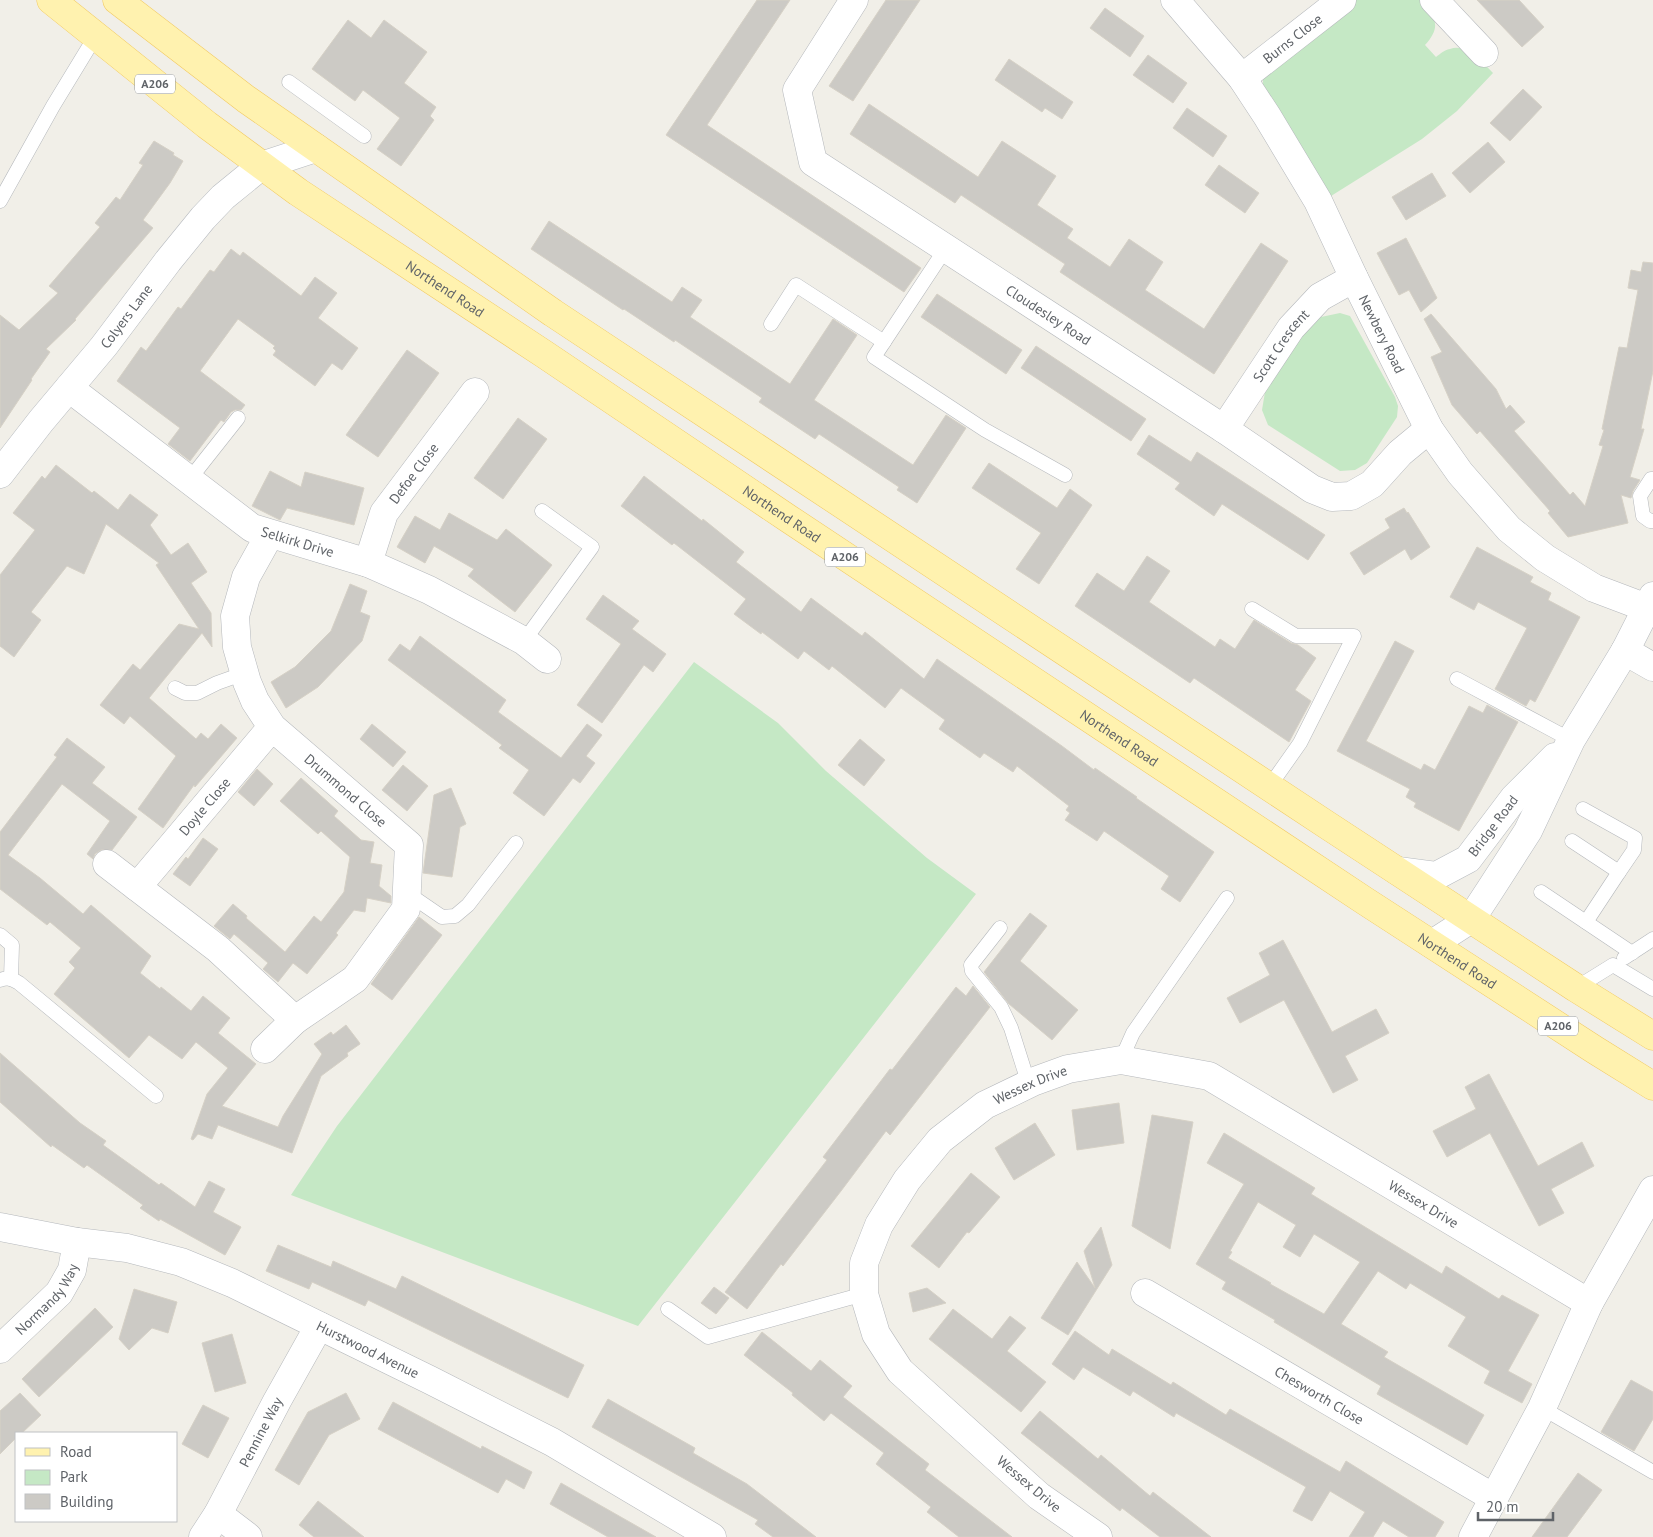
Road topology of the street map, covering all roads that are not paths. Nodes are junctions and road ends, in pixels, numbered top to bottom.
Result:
1 (51, 0) edge
2 (117, 0) edge
3 (854, 0) edge
4 (1175, 0) edge
5 (1342, 0) edge
6 (1434, 0) edge
7 (95, 37) junction
8 (1484, 53) dead end
9 (1242, 78) junction
10 (289, 82) dead end
11 (364, 136) dead end
12 (316, 148) junction
13 (261, 166) junction
14 (0, 201) edge
15 (946, 248) junction
16 (1354, 278) junction
17 (771, 324) dead end
18 (884, 342) junction
19 (69, 388) junction
20 (475, 392) dead end
21 (238, 418) dead end
22 (1224, 429) junction
23 (1429, 429) junction
24 (0, 474) edge
25 (1065, 475) dead end
26 (1653, 478) edge
27 (189, 480) junction
28 (542, 511) dead end
29 (1653, 521) edge
30 (270, 534) junction
31 (368, 563) junction
32 (1650, 602) edge
33 (1252, 609) dead end
34 (524, 641) junction
35 (1625, 651) junction
36 (547, 659) dead end
37 (1653, 667) edge
38 (245, 673) junction
39 (1457, 679) dead end
40 (175, 688) dead end
41 (272, 727) junction
42 (1571, 740) junction
43 (1269, 787) junction
44 (1583, 809) dead end
45 (1572, 841) dead end
46 (516, 843) dead end
47 (107, 864) dead end
48 (1398, 871) junction
49 (1619, 872) junction
50 (137, 887) junction
51 (1541, 892) dead end
52 (407, 893) junction
53 (1227, 898) dead end
54 (1471, 919) junction
55 (1586, 922) junction
56 (1000, 928) dead end
57 (0, 935) edge
58 (1653, 939) edge
59 (1432, 944) junction
60 (1632, 953) junction
61 (1613, 965) junction
62 (6, 979) edge
63 (1576, 988) junction
64 (1653, 989) edge
65 (295, 1020) junction
66 (1653, 1036) edge
67 (265, 1049) dead end
68 (1121, 1060) junction
69 (1029, 1085) junction
70 (1653, 1086) edge
71 (156, 1096) dead end
72 (1653, 1190) edge
73 (0, 1228) edge
74 (77, 1242) junction
75 (1144, 1293) dead end
76 (864, 1294) junction
77 (1589, 1303) junction
78 (668, 1309) dead end
79 (319, 1326) junction
80 (0, 1349) edge
81 (1542, 1408) junction
82 (1653, 1472) edge
83 (1494, 1498) junction
84 (218, 1514) junction
85 (203, 1537) edge
86 (248, 1537) edge
87 (712, 1537) edge
88 (1098, 1537) edge
89 (1473, 1537) edge

1 - 7 main road, Northend Road / A206
2 - 12 main road
3 - 15 street, Cloudesley Road
4 - 9 street, Newbery Road
5 - 9 street, Burns Close
6 - 8 street
7 - 13 main road, Northend Road / A206
7 - 14 lane
9 - 16 street, Newbery Road
10 - 11 lane
12 - 13 street
12 - 43 main road
13 - 19 street, Colyers Lane
13 - 59 main road, Northend Road / A206
15 - 18 lane
15 - 22 street, Cloudesley Road
16 - 22 street, Scott Crescent
16 - 23 street, Newbery Road
17 - 18 lane
18 - 25 lane
19 - 24 street, Colyers Lane
19 - 27 street, Selkirk Drive
20 - 31 street, Defoe Close
21 - 27 lane
22 - 23 street, Cloudesley Road
23 - 32 street, Newbery Road
26 - 29 lane
27 - 30 street, Selkirk Drive
28 - 34 lane
30 - 31 street, Selkirk Drive
30 - 38 street, Drummond Close
31 - 34 street, Selkirk Drive
32 - 35 street, Bridge Road
33 - 43 lane
34 - 36 street, Selkirk Drive
35 - 37 street
35 - 42 street, Bridge Road
38 - 40 lane
38 - 41 street, Drummond Close
39 - 42 lane
41 - 50 street, Doyle Close
41 - 52 street, Drummond Close
42 - 48 street, Bridge Road
42 - 54 street, Bridge Road
43 - 48 main road
44 - 49 lane
45 - 49 lane
46 - 52 lane
47 - 50 street
48 - 54 main road
49 - 55 lane
50 - 65 street
51 - 55 lane
52 - 65 street, Drummond Close
53 - 68 lane
54 - 59 street
54 - 63 main road
55 - 60 lane
56 - 69 lane
57 - 62 lane
58 - 60 lane
59 - 70 main road, Northend Road / A206
60 - 61 lane
61 - 63 lane
61 - 64 lane
62 - 71 lane
63 - 66 main road
65 - 67 street, Drummond Close
68 - 69 street, Wessex Drive
68 - 77 street, Wessex Drive
69 - 76 street, Wessex Drive
72 - 77 street
73 - 74 street, Hurstwood Avenue
74 - 79 street, Hurstwood Avenue
74 - 80 street, Normandy Way
75 - 83 street, Chesworth Close
76 - 78 lane
76 - 88 street, Wessex Drive
77 - 81 street
79 - 84 street, Pennine Way
79 - 87 street, Hurstwood Avenue
81 - 82 lane
81 - 83 street
83 - 89 street
84 - 85 street, Pennine Way
84 - 86 street

